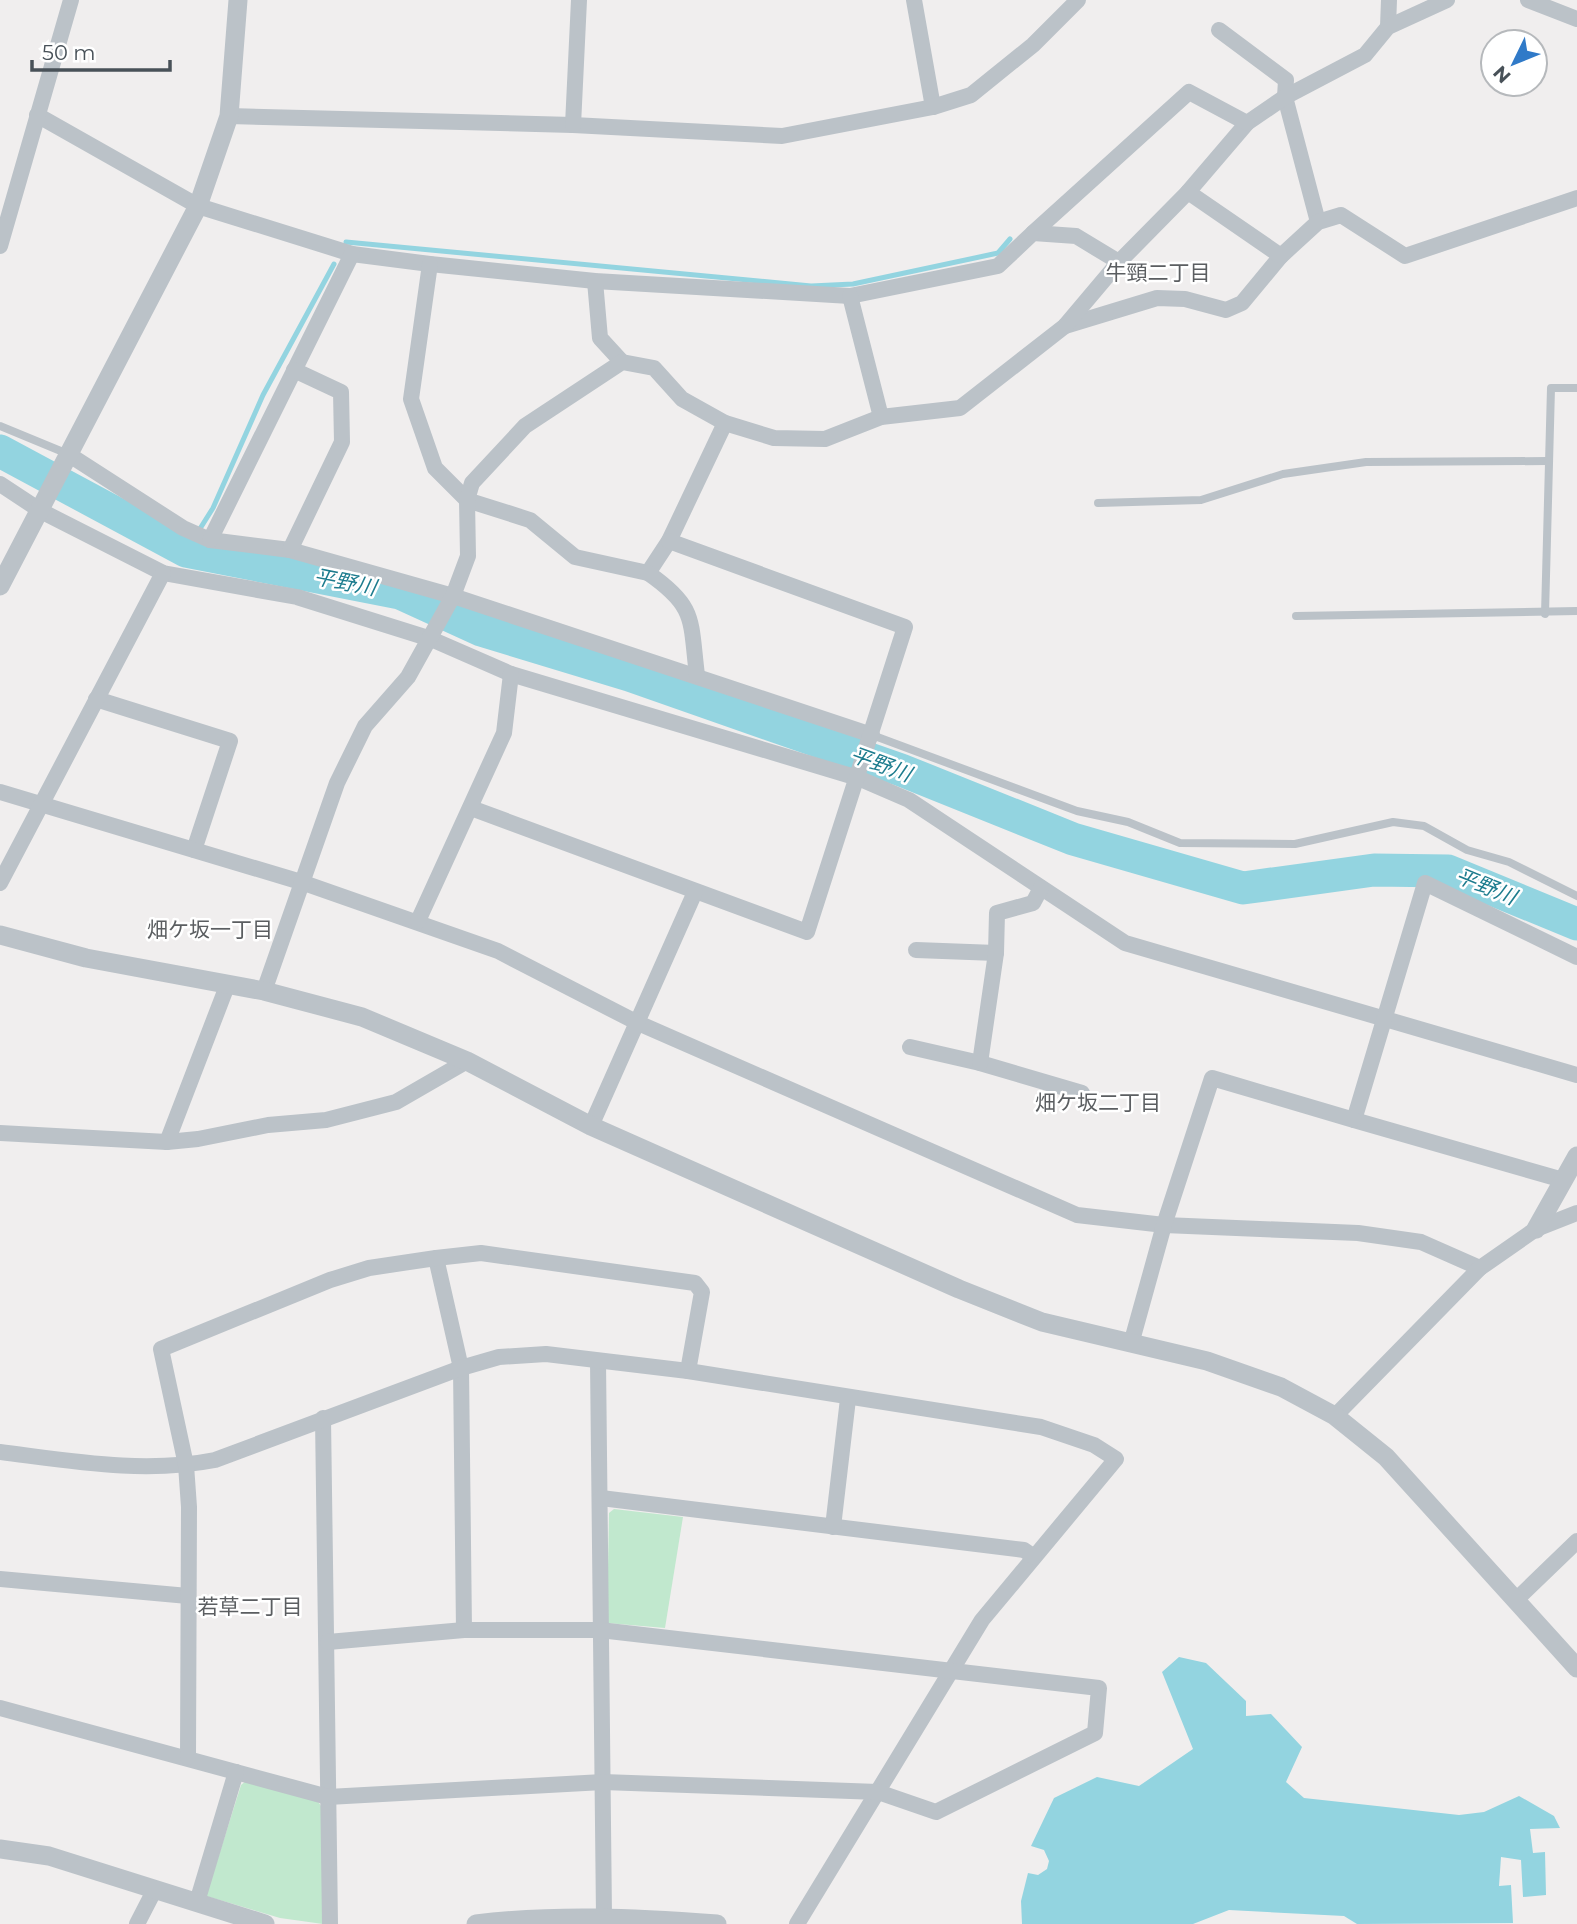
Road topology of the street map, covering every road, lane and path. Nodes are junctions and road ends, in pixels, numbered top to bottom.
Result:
1 (71, 0) edge
2 (238, 0) edge
3 (579, 0) edge
4 (913, 0) edge
5 (1078, 0) edge
6 (1389, 0) edge
7 (1447, 0) edge
8 (1528, 0) edge
9 (1577, 19) edge
10 (1388, 27) junction
11 (1219, 30) dead end
12 (1285, 97) junction
13 (933, 107) junction
14 (37, 116) junction
15 (229, 116) junction
16 (1247, 123) junction
17 (573, 125) junction
18 (1188, 192) junction
19 (1577, 198) edge
20 (198, 206) junction
21 (1318, 222) junction
22 (1033, 233) junction
23 (0, 246) edge
24 (352, 254) junction
25 (1281, 256) junction
26 (1119, 262) junction
27 (430, 264) junction
28 (594, 281) junction
29 (850, 296) junction
30 (1065, 326) junction
31 (622, 362) junction
32 (294, 370) junction
33 (1577, 388) edge
34 (881, 417) junction
35 (725, 423) junction
36 (0, 426) edge
37 (66, 458) junction
38 (1547, 461) junction
39 (0, 484) edge
40 (467, 500) junction
41 (1098, 503) dead end
42 (43, 507) junction
43 (210, 540) junction
44 (669, 541) junction
45 (290, 550) junction
46 (163, 573) junction
47 (648, 573) junction
48 (0, 586) edge
49 (453, 596) junction
50 (1577, 611) edge
51 (1545, 614) junction
52 (1296, 616) dead end
53 (431, 639) junction
54 (511, 674) junction
55 (696, 675) junction
56 (96, 699) junction
57 (872, 735) junction
58 (858, 778) junction
59 (0, 792) edge
60 (41, 803) junction
61 (471, 808) junction
62 (194, 850) junction
63 (301, 882) junction
64 (0, 883) edge
65 (1041, 888) junction
66 (695, 892) junction
67 (1577, 896) edge
68 (418, 921) junction
69 (0, 935) edge
70 (916, 950) dead end
71 (996, 953) junction
72 (1577, 957) edge
73 (227, 986) junction
74 (264, 992) junction
75 (1385, 1020) junction
76 (638, 1023) junction
77 (910, 1047) dead end
78 (467, 1061) junction
79 (980, 1063) junction
80 (1577, 1075) edge
81 (1082, 1093) dead end
82 (1354, 1120) junction
83 (591, 1126) junction
84 (0, 1133) edge
85 (167, 1142) junction
86 (1577, 1156) edge
87 (1563, 1180) junction
88 (1577, 1213) edge
89 (1164, 1225) junction
90 (1536, 1229) junction
91 (436, 1258) junction
92 (1480, 1268) junction
93 (1131, 1344) junction
94 (598, 1361) junction
95 (461, 1368) junction
96 (688, 1371) junction
97 (848, 1399) junction
98 (1335, 1416) junction
99 (323, 1418) junction
100 (0, 1452) edge
101 (186, 1465) junction
102 (601, 1498) junction
103 (833, 1527) junction
104 (1577, 1541) edge
105 (1034, 1557) junction
106 (0, 1579) edge
107 (188, 1596) junction
108 (1517, 1599) junction
109 (464, 1630) junction
110 (600, 1630) junction
111 (328, 1642) junction
112 (1577, 1668) edge
113 (952, 1669) junction
114 (0, 1708) edge
115 (188, 1758) junction
116 (236, 1772) junction
117 (603, 1782) junction
118 (878, 1792) junction
119 (328, 1797) junction
120 (0, 1849) edge
121 (155, 1891) junction
122 (197, 1902) junction
123 (604, 1916) junction
124 (253, 1922) edge
125 (137, 1924) edge
126 (330, 1924) edge
127 (476, 1924) edge
128 (717, 1924) edge
129 (796, 1924) edge

1 - 14 street
2 - 15 street
3 - 17 street
4 - 13 street
5 - 13 street
6 - 10 street
7 - 10 street
8 - 9 street
10 - 12 street
11 - 12 street
12 - 16 street
12 - 21 street
13 - 17 street
14 - 20 street
14 - 23 street
15 - 17 street
15 - 20 street
16 - 18 street
16 - 22 street
18 - 25 street
18 - 26 street
19 - 21 street
20 - 24 street
20 - 37 street
21 - 25 street
22 - 26 street
22 - 29 street
24 - 27 street
24 - 32 street
25 - 30 street
26 - 30 street
27 - 28 street
27 - 40 street
28 - 29 street
28 - 31 street
29 - 34 street
30 - 34 street
31 - 35 street
31 - 40 street
32 - 43 street
32 - 45 street
33 - 38 lane
34 - 35 street
35 - 44 street
36 - 37 lane
37 - 42 street
37 - 43 street
38 - 41 lane
38 - 51 lane
39 - 42 street
40 - 47 street
40 - 49 street
42 - 46 street
42 - 48 street
43 - 45 street
44 - 47 street
44 - 57 street
45 - 49 street
46 - 53 street
46 - 56 street
47 - 55 street
49 - 53 street
49 - 55 street
50 - 51 lane
51 - 52 lane
53 - 54 street
53 - 63 street
54 - 58 street
54 - 61 street
55 - 57 street
56 - 60 street
56 - 62 street
57 - 58 street
57 - 67 lane
58 - 65 street
58 - 66 street
59 - 60 street
60 - 62 street
60 - 64 street
61 - 66 street
61 - 68 street
62 - 63 street
63 - 68 street
63 - 74 street
65 - 71 street
65 - 75 street
66 - 76 street
68 - 76 street
69 - 73 street
70 - 71 street
71 - 79 street
72 - 75 street
73 - 74 street
73 - 85 street
74 - 78 street
75 - 80 street
75 - 82 street
76 - 83 street
76 - 89 street
77 - 79 street
78 - 83 street
78 - 85 street
79 - 81 street
82 - 87 street
82 - 89 street
83 - 93 street
84 - 85 street
86 - 87 street
87 - 90 street
88 - 90 street
89 - 92 street
89 - 93 street
90 - 92 street
91 - 95 street
91 - 96 street
91 - 101 street
92 - 98 street
93 - 98 street
94 - 95 street
94 - 96 street
94 - 102 street
95 - 99 street
95 - 109 street
96 - 97 street
97 - 103 street
97 - 105 street
98 - 108 street
99 - 101 street
99 - 111 street
100 - 101 street
101 - 107 street
102 - 103 street
102 - 110 street
103 - 105 street
104 - 108 street
105 - 113 street
106 - 107 street
107 - 115 street
108 - 112 street
109 - 110 street
109 - 111 street
110 - 113 street
110 - 117 street
111 - 119 street
113 - 118 street
113 - 118 street
114 - 115 street
115 - 116 street
116 - 119 street
116 - 122 street
117 - 118 street
117 - 119 street
117 - 123 street
118 - 129 street
119 - 126 street
120 - 121 street
121 - 122 street
121 - 125 street
122 - 124 street
123 - 127 street
123 - 128 street

